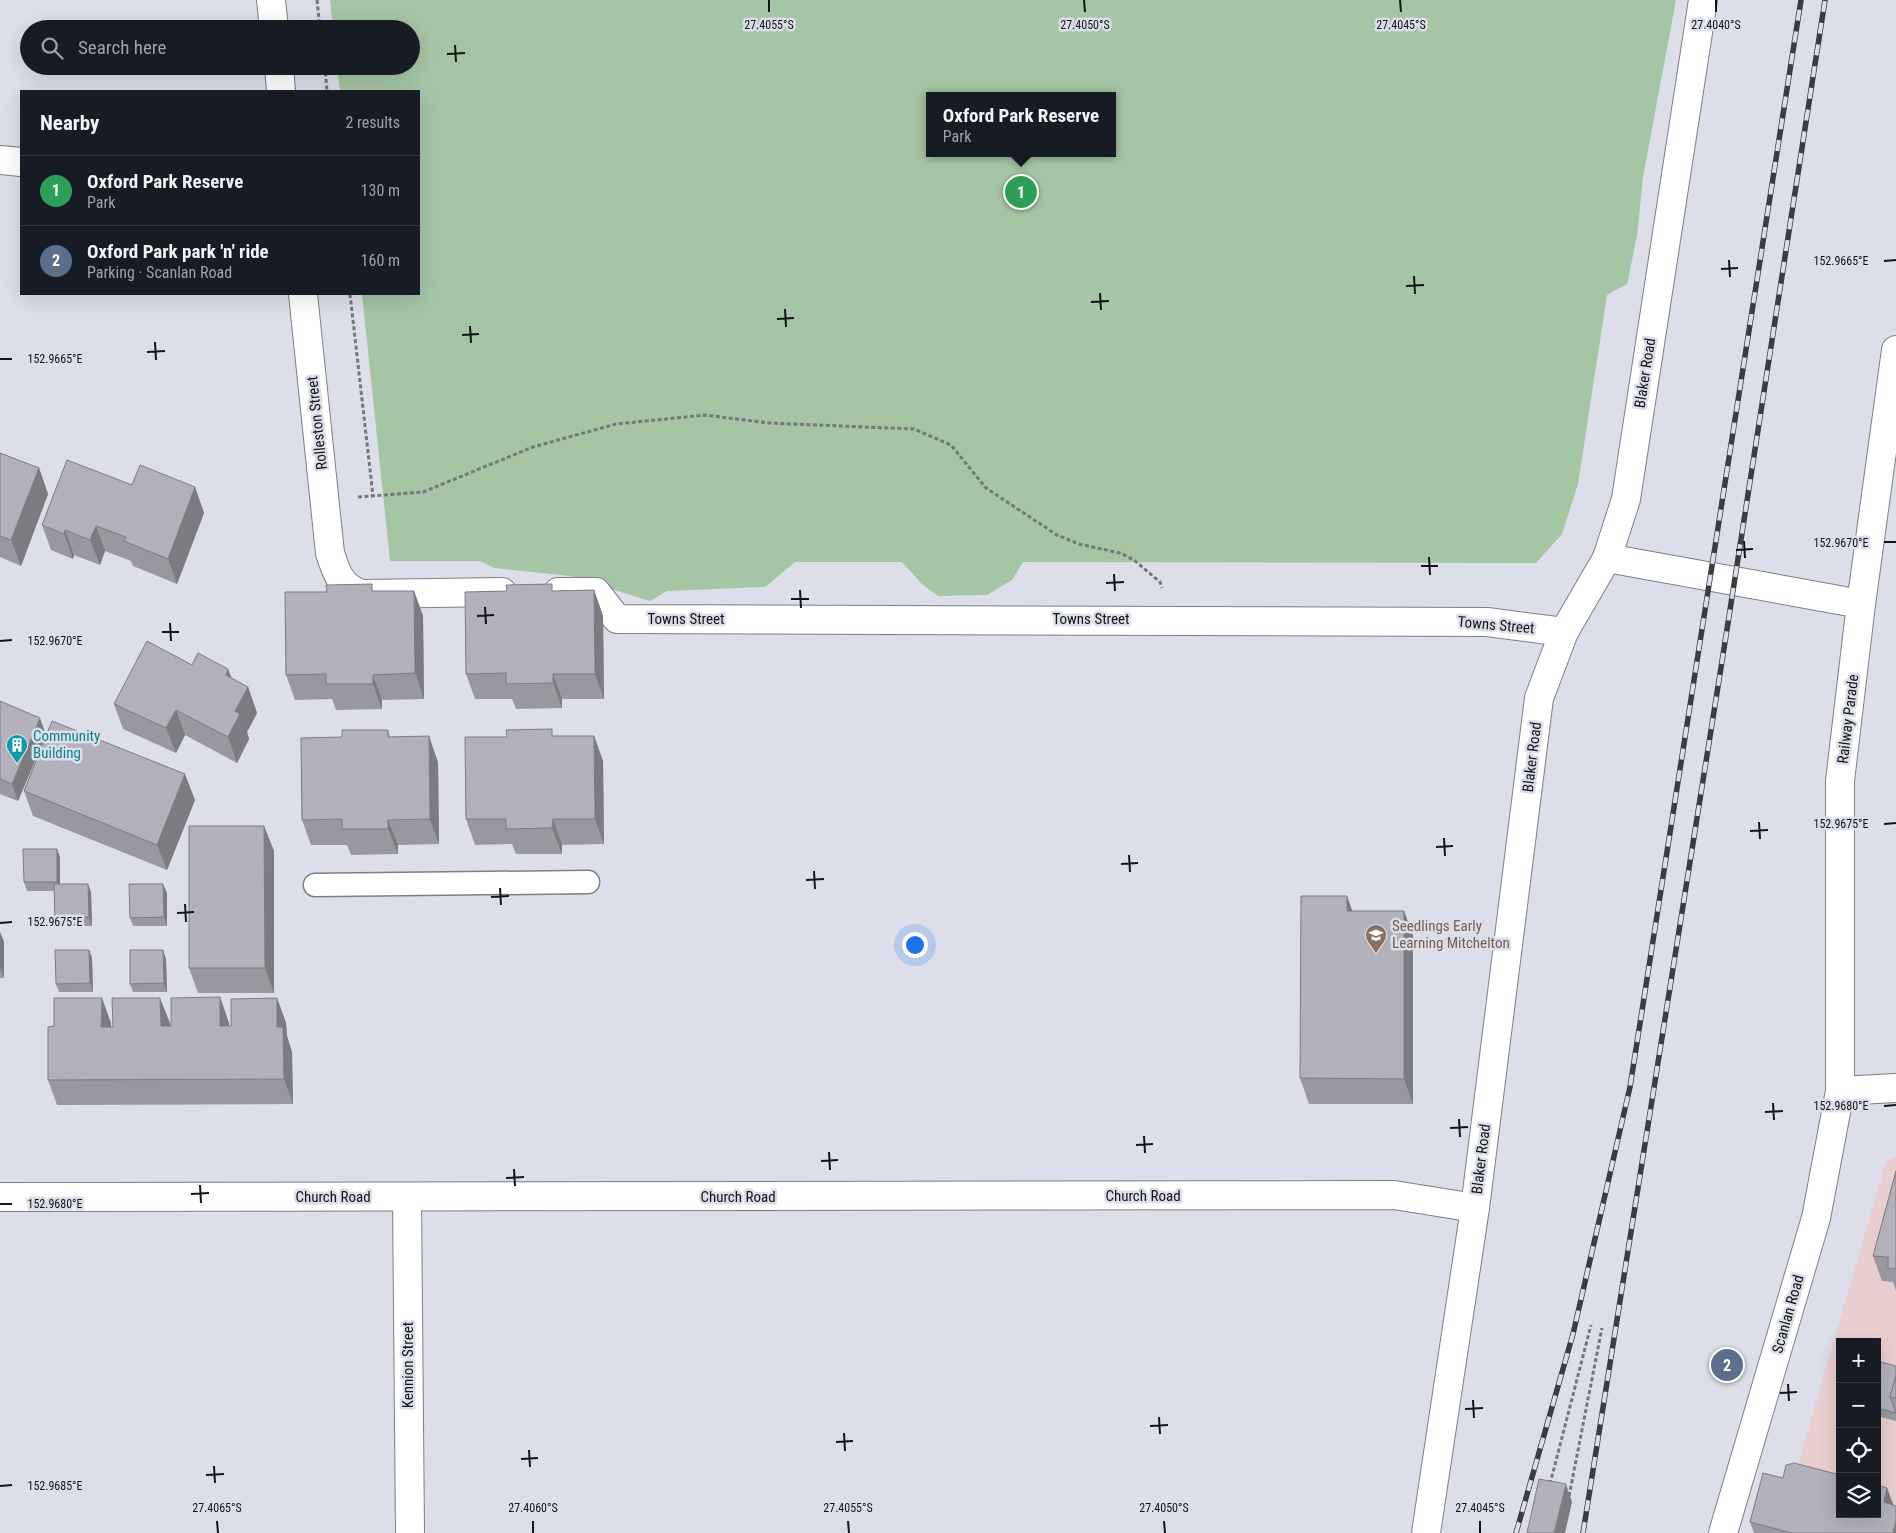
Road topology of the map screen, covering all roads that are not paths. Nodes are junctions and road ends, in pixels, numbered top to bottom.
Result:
1 (271, 0) edge
2 (1703, 0) edge
3 (273, 20) edge
4 (279, 75) edge
5 (281, 90) edge
6 (0, 160) edge
7 (20, 162) edge
8 (303, 295) edge
9 (1896, 350) edge
10 (1607, 558) junction
11 (1861, 604) junction
12 (617, 619) joint
13 (1564, 632) junction
14 (588, 882) dead end
15 (314, 885) dead end
16 (1896, 1088) edge
17 (1840, 1091) junction
18 (0, 1197) edge
19 (407, 1198) junction
20 (1475, 1208) junction
21 (410, 1533) edge
22 (1426, 1533) edge
23 (1723, 1533) edge

1 - 3 street
2 - 10 street, Blaker Road
4 - 5 street
6 - 7 street
8 - 12 street, Rolleston Street
9 - 11 street, Railway Parade
10 - 11 street
10 - 13 street, Blaker Road
11 - 17 street, Railway Parade
12 - 13 street, Towns Street
13 - 20 street, Blaker Road
14 - 15 lane
16 - 17 street
17 - 23 street, Scanlan Road
18 - 19 street, Church Road
19 - 20 street, Church Road
19 - 21 street, Kennion Street
20 - 22 street, Blaker Road

